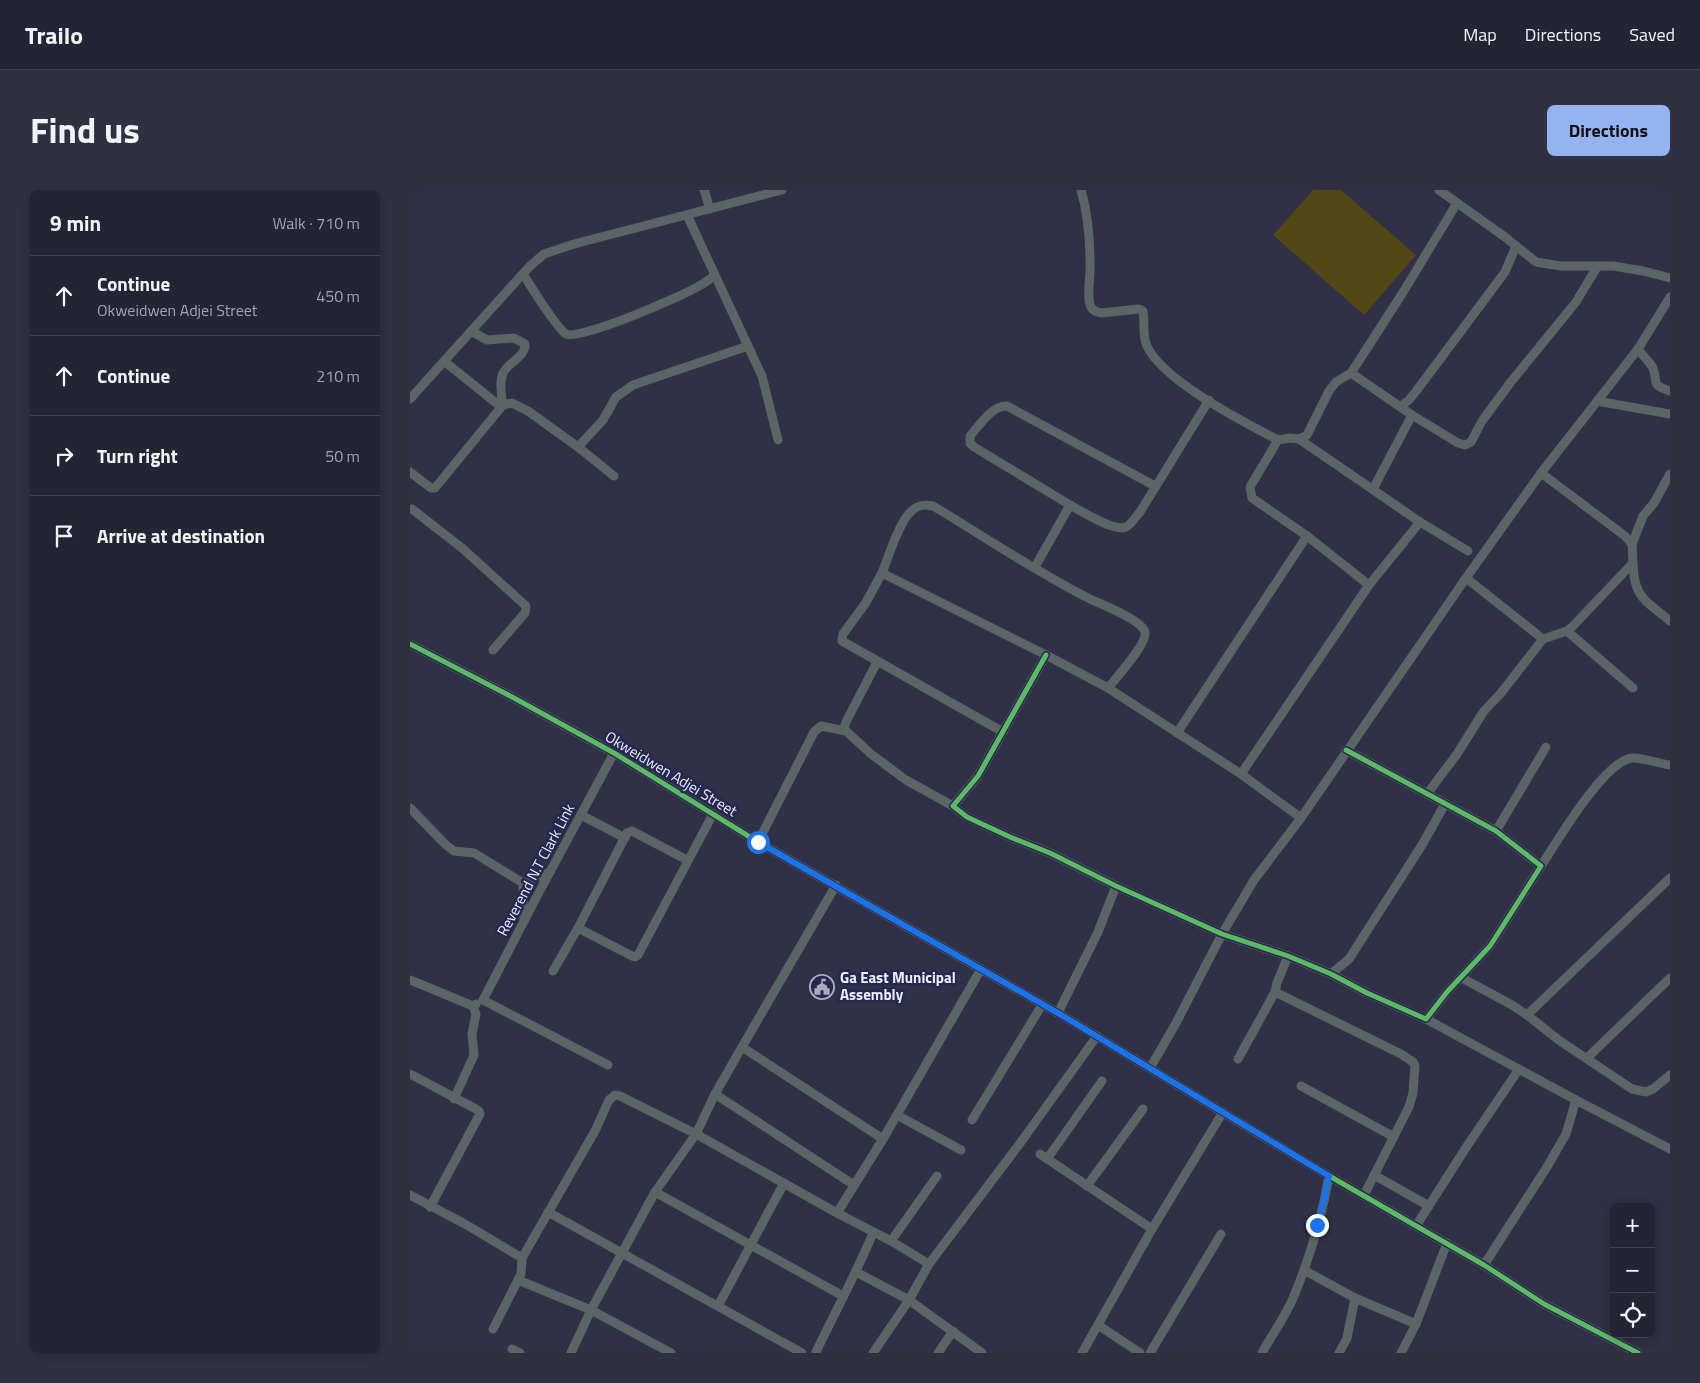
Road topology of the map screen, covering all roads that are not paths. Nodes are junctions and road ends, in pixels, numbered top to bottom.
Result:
1 (704, 190) edge
2 (782, 190) edge
3 (1081, 190) edge
4 (1439, 190) edge
5 (1456, 204) junction
6 (710, 209) junction
7 (687, 215) junction
8 (1516, 246) junction
9 (1597, 267) junction
10 (523, 274) junction
11 (715, 275) junction
12 (1670, 278) edge
13 (1670, 297) edge
14 (471, 331) junction
15 (748, 346) junction
16 (1638, 349) junction
17 (444, 361) junction
18 (1351, 373) junction
19 (1670, 391) edge
20 (410, 399) edge
21 (1209, 400) junction
22 (1597, 401) junction
23 (502, 406) junction
24 (1401, 406) junction
25 (1670, 414) edge
26 (1412, 415) junction
27 (1299, 439) junction
28 (778, 440) dead end
29 (1278, 440) junction
30 (578, 447) junction
31 (410, 472) edge
32 (1541, 473) junction
33 (1670, 474) edge
34 (614, 476) dead end
35 (1155, 486) junction
36 (1374, 489) junction
37 (1070, 505) junction
38 (411, 509) edge
39 (1420, 522) junction
40 (1307, 536) junction
41 (1632, 544) junction
42 (1468, 550) dead end
43 (1632, 564) junction
44 (1034, 567) junction
45 (882, 572) junction
46 (1466, 578) junction
47 (1369, 584) junction
48 (1670, 622) edge
49 (1567, 630) junction
50 (1543, 639) junction
51 (410, 644) edge
52 (493, 650) dead end
53 (1046, 655) junction
54 (877, 662) junction
55 (1108, 688) junction
56 (1633, 688) dead end
57 (846, 731) junction
58 (1003, 732) junction
59 (1177, 733) junction
60 (1546, 747) dead end
61 (1346, 750) junction
62 (614, 753) junction
63 (1670, 765) edge
64 (1240, 774) junction
65 (1427, 794) junction
66 (1445, 804) junction
67 (953, 806) junction
68 (410, 808) edge
69 (713, 814) junction
70 (581, 815) junction
71 (1301, 818) junction
72 (1496, 831) junction
73 (625, 838) junction
74 (758, 842) junction
75 (687, 860) junction
76 (1541, 866) junction
77 (550, 872) junction
78 (1670, 878) edge
79 (523, 882) junction
80 (836, 885) junction
81 (1116, 886) junction
82 (524, 923) junction
83 (578, 928) junction
84 (1222, 934) junction
85 (1288, 956) junction
86 (981, 969) junction
87 (553, 971) dead end
88 (1331, 974) junction
89 (1462, 978) junction
90 (1670, 978) edge
91 (410, 980) edge
92 (1275, 992) junction
93 (483, 1000) junction
94 (1042, 1005) junction
95 (473, 1006) junction
96 (1058, 1013) junction
97 (1527, 1016) junction
98 (1426, 1019) junction
99 (1097, 1036) junction
100 (742, 1047) junction
101 (1238, 1058) dead end
102 (1587, 1058) junction
103 (608, 1065) dead end
104 (1150, 1068) junction
105 (1518, 1069) junction
106 (410, 1074) edge
107 (1670, 1074) edge
108 (1102, 1081) dead end
109 (1301, 1086) dead end
110 (716, 1094) junction
111 (454, 1098) junction
112 (1576, 1100) junction
113 (1143, 1109) dead end
114 (1223, 1112) junction
115 (896, 1115) junction
116 (972, 1120) dead end
117 (696, 1134) junction
118 (1394, 1137) junction
119 (883, 1139) junction
120 (1670, 1149) edge
121 (961, 1150) dead end
122 (1374, 1174) junction
123 (937, 1176) dead end
124 (1329, 1176) junction
125 (784, 1183) junction
126 (854, 1185) junction
127 (1087, 1186) junction
128 (655, 1192) junction
129 (410, 1195) edge
130 (1364, 1195) junction
131 (1429, 1206) junction
132 (430, 1207) junction
133 (548, 1212) junction
134 (837, 1213) junction
135 (1416, 1226) junction
136 (1152, 1229) junction
137 (873, 1233) junction
138 (1221, 1234) dead end
139 (891, 1241) junction
140 (1447, 1243) junction
141 (750, 1245) junction
142 (622, 1252) junction
143 (522, 1258) junction
144 (929, 1264) junction
145 (1484, 1265) junction
146 (1304, 1270) junction
147 (856, 1272) junction
148 (518, 1280) junction
149 (842, 1296) junction
150 (1356, 1298) junction
151 (909, 1300) junction
152 (718, 1306) junction
153 (590, 1310) junction
154 (1416, 1324) junction
155 (1098, 1325) junction
156 (493, 1329) dead end
157 (953, 1331) junction
158 (816, 1352) edge
159 (571, 1353) edge
160 (671, 1353) edge
161 (802, 1353) edge
162 (873, 1353) edge
163 (938, 1353) edge
164 (982, 1353) edge
165 (1082, 1353) edge
166 (1140, 1353) edge
167 (1150, 1353) edge
168 (1262, 1353) edge
169 (1340, 1353) edge
170 (1401, 1353) edge
171 (1638, 1353) edge

1 - 6 street
2 - 6 street
3 - 21 street
4 - 5 street
5 - 8 street
5 - 18 street
6 - 7 street
7 - 10 street
7 - 11 street
8 - 9 street
8 - 24 street
9 - 12 street
9 - 26 street
10 - 11 street
10 - 14 street
11 - 15 street
13 - 16 street
14 - 17 street
14 - 23 street
15 - 28 street
15 - 30 street
16 - 19 street
16 - 22 street
17 - 20 street
17 - 23 street
18 - 24 street
18 - 27 street
21 - 29 street
21 - 35 street
22 - 25 street
22 - 32 street
23 - 30 street
23 - 31 street
24 - 26 street
26 - 36 street
27 - 29 street
27 - 36 street
29 - 40 street
30 - 34 street
32 - 41 street
32 - 46 street
33 - 41 street
35 - 37 street
35 - 37 street
36 - 39 street
37 - 44 street
38 - 52 street
39 - 42 street
39 - 47 street
40 - 47 street
40 - 59 street
41 - 43 street
43 - 48 street
43 - 49 street
44 - 45 street
44 - 55 street
45 - 53 street
45 - 54 street
46 - 50 street
46 - 61 street
47 - 64 street
49 - 50 street
49 - 56 street
50 - 65 street
51 - 62 street, Okweidwen Adjei Street
53 - 55 street
53 - 58 street
54 - 57 street
54 - 58 street
55 - 59 street
57 - 67 street
57 - 74 street
58 - 67 street
59 - 64 street
60 - 72 street
61 - 65 street
61 - 71 street
62 - 69 street, Okweidwen Adjei Street
62 - 70 street, Reverend N.T Clark Link
63 - 76 street
64 - 71 street
65 - 66 street
66 - 72 street
66 - 88 street
67 - 81 street
68 - 79 street
69 - 74 street, Okweidwen Adjei Street
69 - 75 street
70 - 73 street
70 - 77 street, Reverend N.T Clark Link
71 - 84 street
72 - 76 street
73 - 75 street
73 - 83 street
74 - 80 street, Okweidwen Adjei Street
75 - 83 street
76 - 89 street
77 - 79 street
77 - 82 street, Reverend N.T Clark Link
78 - 97 street
79 - 82 street
80 - 86 street, Okweidwen Adjei Street
80 - 100 street
81 - 84 street
81 - 96 street
82 - 93 street, Reverend N.T Clark Link
83 - 87 street
84 - 85 street
84 - 104 street
85 - 88 street
85 - 92 street
86 - 94 street, Okweidwen Adjei Street
86 - 115 street
88 - 98 street
89 - 97 street
89 - 98 street
90 - 102 street
91 - 95 street
92 - 101 street
92 - 118 street
93 - 95 street
93 - 103 street
94 - 96 street, Okweidwen Adjei Street
94 - 116 street
95 - 111 street
96 - 99 street, Okweidwen Adjei Street
97 - 102 street
98 - 105 street
99 - 104 street, Okweidwen Adjei Street
99 - 144 street
100 - 110 street
100 - 119 street
102 - 107 street
104 - 114 street, Okweidwen Adjei Street
105 - 112 street
105 - 131 street
106 - 111 street
108 - 127 street
109 - 118 street
110 - 117 street
110 - 126 street
111 - 132 street
112 - 120 street
112 - 145 street
113 - 127 street
114 - 124 street, Okweidwen Adjei Street
114 - 136 street
115 - 119 street
115 - 121 street
117 - 125 street
117 - 128 street
117 - 133 street
118 - 122 street
119 - 126 street
122 - 130 street
122 - 131 street
123 - 139 street
124 - 130 street, Okweidwen Adjei Street
124 - 146 street
125 - 134 street
125 - 141 street
126 - 134 street
127 - 136 street
128 - 141 street
128 - 142 street
129 - 132 street
130 - 135 street, Okweidwen Adjei Street
131 - 135 street
132 - 143 street
133 - 142 street
133 - 143 street
134 - 137 street
135 - 140 street, Okweidwen Adjei Street
136 - 155 street
137 - 139 street
137 - 147 street
138 - 167 street
139 - 144 street
140 - 145 street, Okweidwen Adjei Street
140 - 154 street
141 - 149 street
141 - 152 street
142 - 152 street
142 - 153 street
143 - 148 street
144 - 151 street
145 - 171 street, Okweidwen Adjei Street
146 - 150 street
146 - 168 street
147 - 149 street
147 - 151 street
148 - 153 street
148 - 156 street
149 - 158 street
150 - 154 street
150 - 169 street
151 - 157 street
151 - 162 street
152 - 161 street
153 - 159 street
153 - 160 street
154 - 170 street
155 - 165 street
155 - 166 street
157 - 163 street
157 - 164 street

